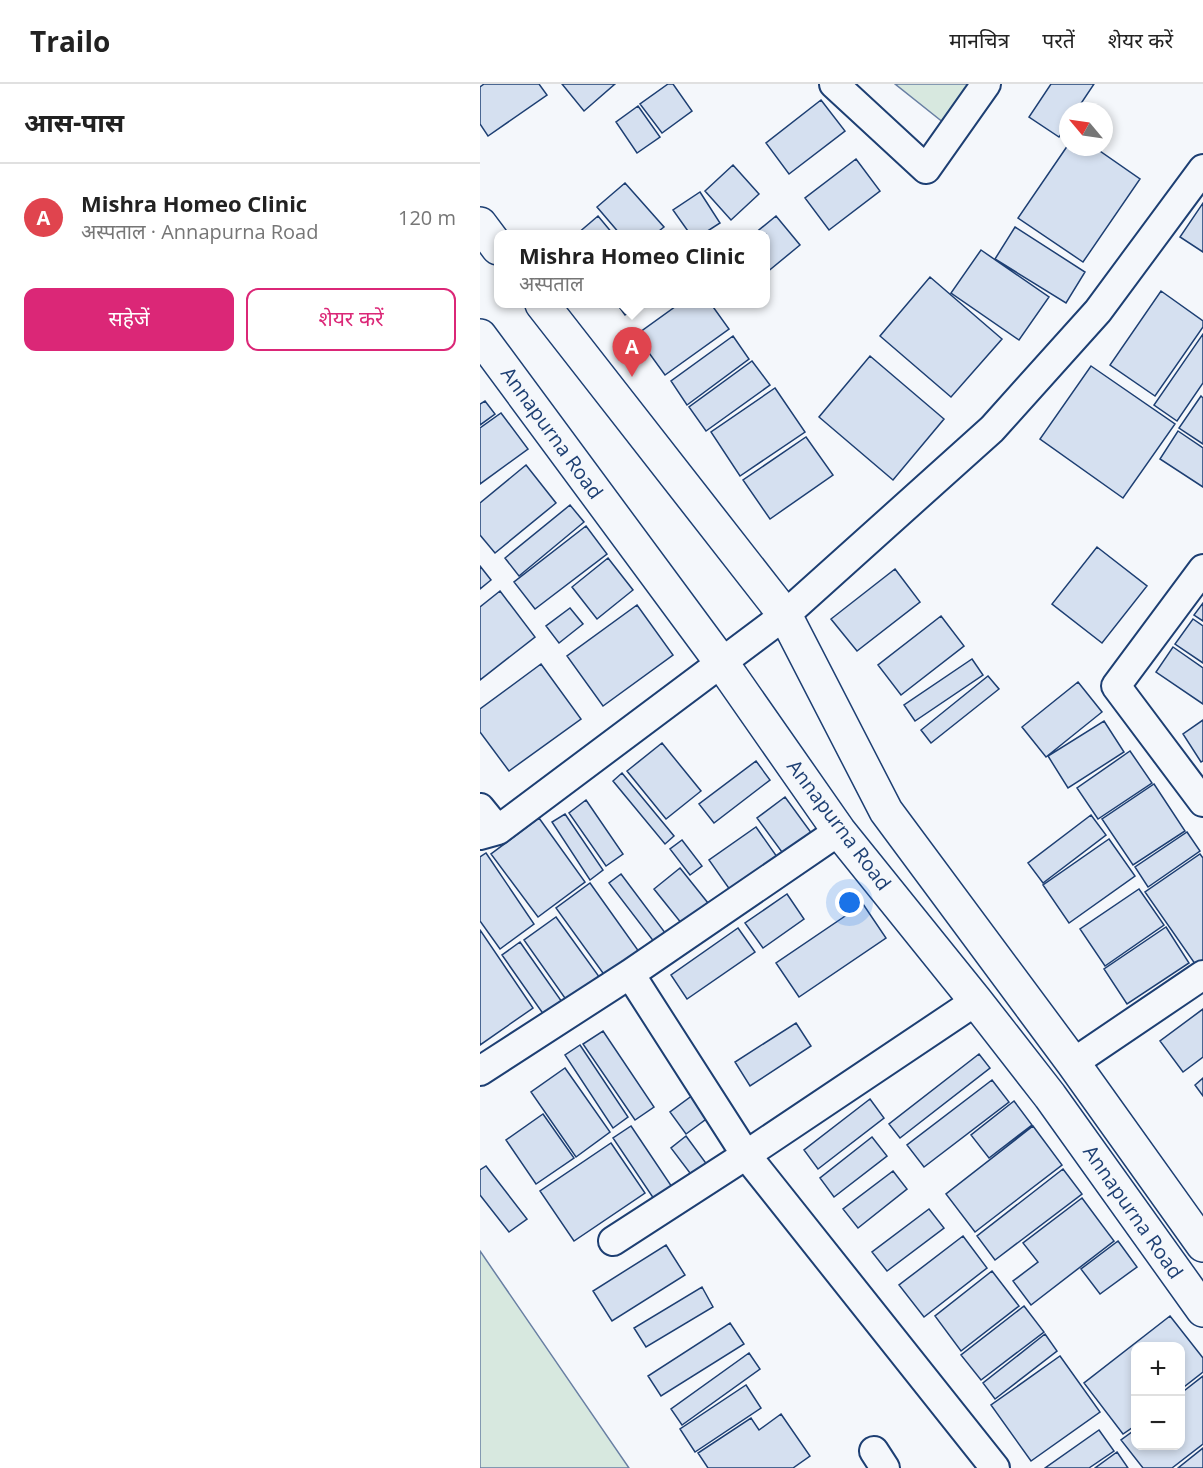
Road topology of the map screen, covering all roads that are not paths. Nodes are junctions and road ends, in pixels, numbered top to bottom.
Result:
1 (834, 84) edge
2 (986, 84) edge
3 (1203, 169) edge
4 (480, 224) edge
5 (494, 243) edge
6 (546, 308) edge
7 (480, 336) edge
8 (1203, 569) edge
9 (785, 615) junction
10 (721, 662) junction
11 (1203, 802) edge
12 (480, 808) edge
13 (839, 831) junction
14 (489, 832) edge
15 (630, 975) junction
16 (1203, 975) edge
17 (976, 1001) junction
18 (1073, 1063) junction
19 (480, 1071) edge
20 (746, 1155) junction
21 (613, 1241) dead end
22 (1203, 1245) edge
23 (1203, 1310) edge
24 (995, 1468) edge

1 - 2 street
3 - 9 street
4 - 5 main road
6 - 9 main road, Annapurna Road
7 - 10 main road, Annapurna Road
8 - 11 street
9 - 10 street
9 - 18 main road, Annapurna Road
10 - 13 main road, Annapurna Road
10 - 14 street
12 - 14 street
13 - 15 street
13 - 17 main road, Annapurna Road
15 - 19 street
15 - 20 street
16 - 18 street
17 - 20 street
17 - 23 main road, Annapurna Road
18 - 22 main road, Annapurna Road
20 - 21 street
20 - 24 street

